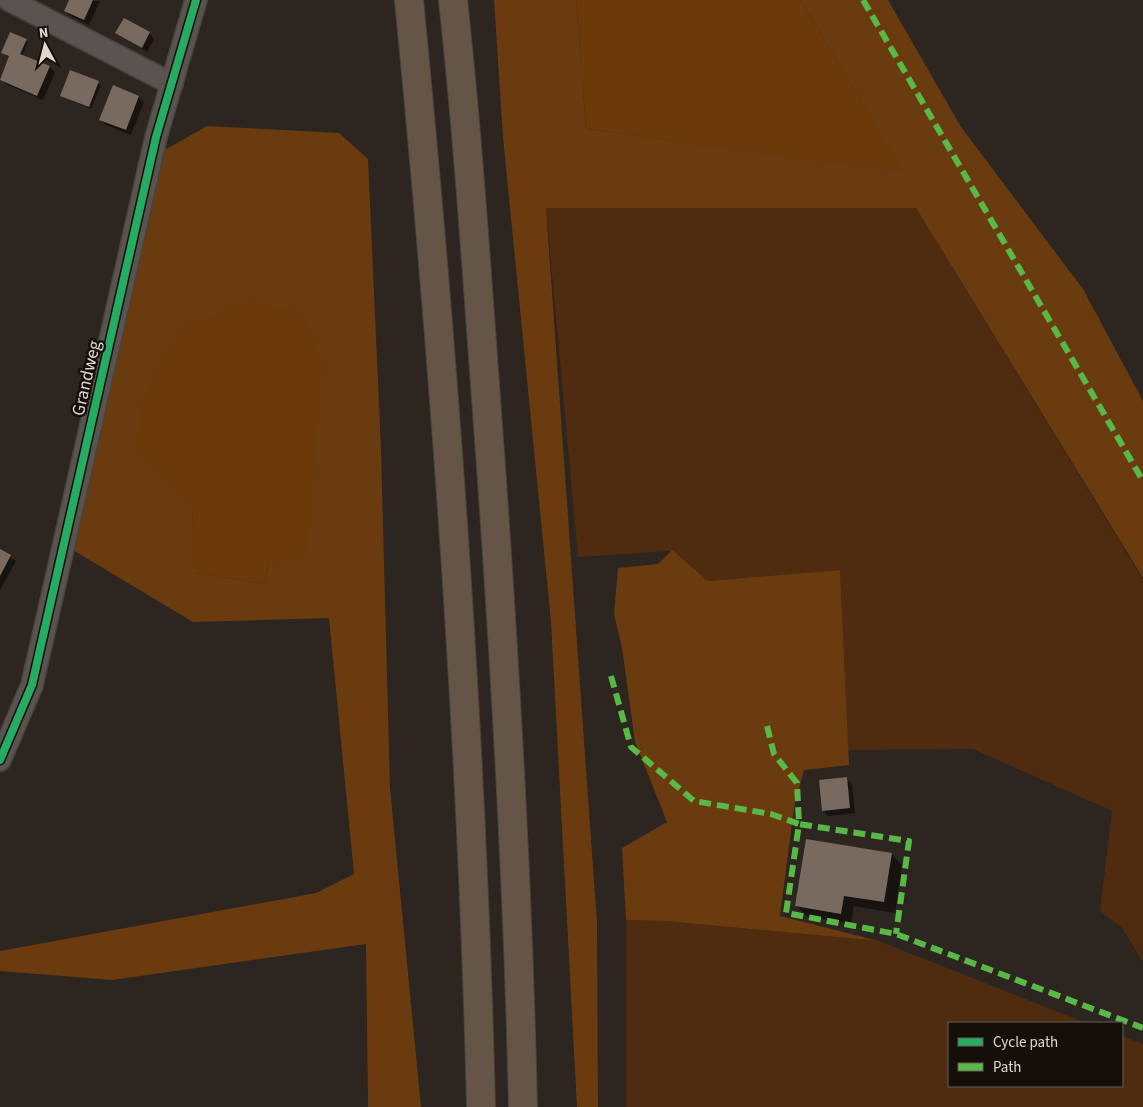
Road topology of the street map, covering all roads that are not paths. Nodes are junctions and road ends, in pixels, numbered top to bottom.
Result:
1 (10, 0) edge
2 (196, 0) edge
3 (409, 0) edge
4 (453, 0) edge
5 (172, 84) junction
6 (0, 760) edge
7 (481, 1107) edge
8 (523, 1107) edge

1 - 5 street
2 - 5 street, Grandweg
3 - 7 highway
4 - 8 highway
5 - 6 street, Grandweg

